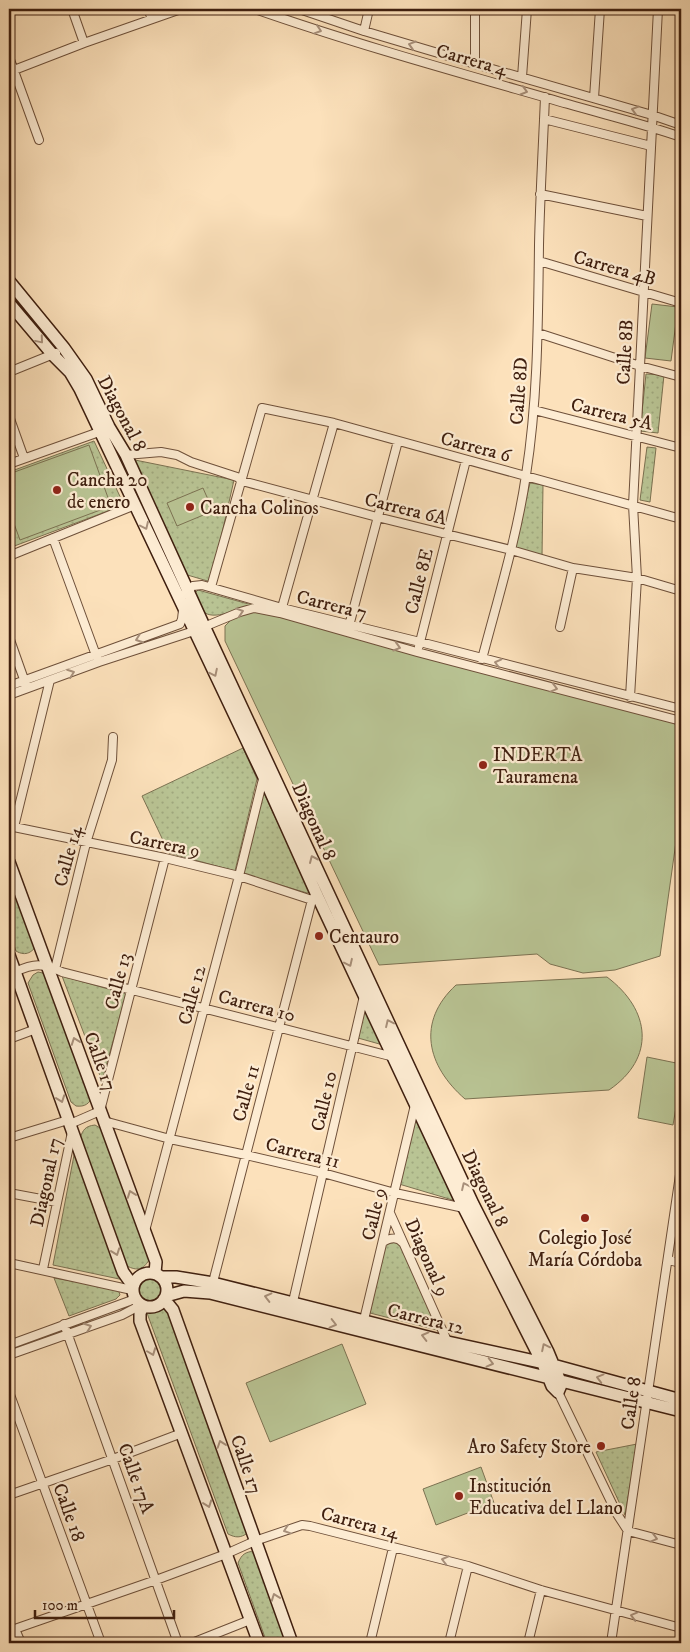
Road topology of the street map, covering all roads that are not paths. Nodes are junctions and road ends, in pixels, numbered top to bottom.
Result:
1 (72, 9) edge
2 (148, 9) edge
3 (181, 9) edge
4 (255, 9) edge
5 (299, 9) edge
6 (369, 9) edge
7 (475, 9) edge
8 (527, 9) edge
9 (600, 9) edge
10 (658, 9) edge
11 (152, 19) junction
12 (364, 31) junction
13 (84, 43) junction
14 (9, 58) edge
15 (475, 64) junction
16 (11, 71) edge
17 (522, 77) junction
18 (545, 97) junction
19 (594, 98) junction
20 (652, 115) junction
21 (544, 119) junction
22 (681, 125) edge
23 (652, 127) junction
24 (681, 137) edge
25 (39, 140) dead end
26 (651, 146) junction
27 (540, 194) junction
28 (647, 216) junction
29 (539, 262) junction
30 (9, 281) edge
31 (643, 292) junction
32 (9, 302) edge
33 (681, 303) edge
34 (538, 333) junction
35 (64, 348) junction
36 (53, 355) junction
37 (640, 366) junction
38 (9, 372) edge
39 (681, 377) edge
40 (534, 410) junction
41 (9, 416) edge
42 (334, 424) junction
43 (99, 432) junction
44 (636, 435) junction
45 (398, 441) junction
46 (681, 448) edge
47 (126, 455) junction
48 (24, 458) junction
49 (466, 460) junction
50 (9, 464) edge
51 (526, 476) junction
52 (242, 481) junction
53 (312, 500) junction
54 (135, 505) junction
55 (633, 505) junction
56 (378, 517) junction
57 (681, 519) edge
58 (447, 535) junction
59 (53, 538) junction
60 (511, 550) junction
61 (9, 556) edge
62 (573, 568) junction
63 (637, 578) junction
64 (212, 587) junction
65 (188, 590) junction
66 (681, 591) edge
67 (182, 606) junction
68 (281, 611) junction
69 (349, 626) junction
70 (560, 626) dead end
71 (199, 629) junction
72 (9, 638) edge
73 (420, 642) junction
74 (417, 652) junction
75 (97, 659) junction
76 (482, 659) junction
77 (50, 680) junction
78 (26, 684) junction
79 (9, 686) edge
80 (9, 696) edge
81 (630, 696) junction
82 (681, 709) edge
83 (681, 721) edge
84 (113, 737) dead end
85 (268, 773) junction
86 (11, 827) edge
87 (86, 843) junction
88 (166, 858) junction
89 (9, 862) edge
90 (239, 876) junction
91 (318, 893) junction
92 (9, 955) edge
93 (51, 968) junction
94 (15, 972) junction
95 (131, 990) junction
96 (369, 994) junction
97 (204, 1008) junction
98 (279, 1027) junction
99 (36, 1029) junction
100 (9, 1039) edge
101 (352, 1046) junction
102 (398, 1055) junction
103 (415, 1104) junction
104 (102, 1116) junction
105 (70, 1125) junction
106 (9, 1138) edge
107 (170, 1139) junction
108 (246, 1155) junction
109 (681, 1168) edge
110 (323, 1173) junction
111 (9, 1193) edge
112 (395, 1193) junction
113 (57, 1202) junction
114 (469, 1206) junction
115 (390, 1213) junction
116 (145, 1233) junction
117 (383, 1242) junction
118 (405, 1246) junction
119 (668, 1260) junction
120 (9, 1263) edge
121 (681, 1263) edge
122 (42, 1269) junction
123 (159, 1275) junction
124 (211, 1288) junction
125 (137, 1297) junction
126 (165, 1297) junction
127 (291, 1308) junction
128 (64, 1324) junction
129 (363, 1326) junction
130 (67, 1334) junction
131 (9, 1345) edge
132 (449, 1347) junction
133 (9, 1355) edge
134 (548, 1365) junction
135 (555, 1384) junction
136 (9, 1392) edge
137 (648, 1397) junction
138 (681, 1400) edge
139 (681, 1411) edge
140 (182, 1432) junction
141 (112, 1460) junction
142 (42, 1483) junction
143 (9, 1495) edge
144 (628, 1531) junction
145 (255, 1541) junction
146 (681, 1545) edge
147 (393, 1548) junction
148 (226, 1554) junction
149 (468, 1566) junction
150 (156, 1580) junction
151 (541, 1590) junction
152 (87, 1603) junction
153 (616, 1611) junction
154 (250, 1620) junction
155 (681, 1628) edge
156 (12, 1630) edge
157 (21, 1643) edge
158 (101, 1643) edge
159 (178, 1643) edge
160 (192, 1643) edge
161 (259, 1643) edge
162 (292, 1643) edge
163 (370, 1643) edge
164 (449, 1643) edge
165 (528, 1643) edge
166 (611, 1643) edge

1 - 13 street
2 - 11 street
3 - 11 street
4 -> 18 street, Carrera 4
5 - 12 street, Carrera 4
6 - 12 street
7 - 15 street
8 - 17 street
9 - 19 street
10 - 20 street, Calle 8B
11 - 13 street
15 -> 12 street, Carrera 4
13 - 16 street
14 - 16 street
15 - 17 street, Carrera 4
16 - 25 street
17 - 19 street, Carrera 4
18 - 21 street, Calle 8D
18 - 23 street, Carrera 4
20 -> 19 street, Carrera 4
20 - 22 street, Carrera 4
20 - 23 street, Calle 8B
21 - 26 street
21 - 27 street, Calle 8D
23 - 24 street, Carrera 4
23 - 26 street, Calle 8B
26 - 28 street, Calle 8B
27 - 28 street
27 - 29 street, Calle 8D
28 - 31 street, Calle 8B
29 - 31 street, Carrera 4B
29 - 34 street, Calle 8D
30 - 35 street, Diagonal 8
31 - 33 street, Carrera 4B
31 - 37 street, Calle 8B
32 -> 36 street, Diagonal 8
34 - 37 street
34 - 40 street, Calle 8D
35 - 36 street
35 - 47 street, Diagonal 8
36 - 38 street
36 - 43 street, Diagonal 8
37 - 39 street
37 - 44 street, Calle 8B
40 - 44 street, Carrera 5A
40 - 51 street, Calle 8D
41 - 48 street
42 - 45 street, Carrera 6
42 - 52 street, Carrera 6
42 - 53 street
43 - 48 street
43 - 54 street, Diagonal 8
44 - 46 street, Carrera 5A
44 - 55 street, Calle 8B
45 - 49 street, Carrera 6
45 - 56 street
47 - 52 street, Carrera 6A
47 - 65 street, Diagonal 8
48 - 50 street
49 - 51 street, Carrera 6
49 - 58 street, Calle 8E
51 - 55 street, Carrera 6
51 - 60 street, Calle 8D
52 - 53 street, Carrera 6A
52 - 64 street
53 - 56 street, Carrera 6A
53 - 68 street
54 - 59 street
54 -> 67 street, Diagonal 8
55 - 57 street, Carrera 6
55 - 63 street, Calle 8B
56 - 58 street, Carrera 6A
56 - 69 street
58 - 60 street, Carrera 6A
58 - 73 street, Calle 8E
59 - 61 street
59 - 75 street
60 - 62 street, Carrera 6A
60 - 76 street, Calle 8D
62 - 63 street, Carrera 6A
62 - 70 street
63 - 66 street, Carrera 6A
63 - 81 street, Calle 8B
64 - 65 street, Carrera 7
64 - 68 street, Carrera 7
65 - 67 street, Carrera 7
65 - 71 street, Diagonal 8
67 - 71 street, Diagonal 8
67 -> 75 street, Carrera 7
68 - 69 street, Carrera 7
71 -> 68 street, Carrera 7
68 -> 74 street, Carrera 7
69 - 73 street, Carrera 7
71 - 75 street, Carrera 7
71 - 85 street, Diagonal 8
72 - 78 street
73 - 74 street, Calle 8E
73 - 76 street, Carrera 7
74 -> 83 street, Carrera 7
77 -> 75 street, Carrera 7
75 - 78 street, Carrera 7
81 -> 76 street, Carrera 7
77 - 78 street, Carrera 7
77 - 86 street
78 - 79 street, Carrera 7
78 - 80 street, Carrera 7
81 - 82 street, Carrera 7
84 - 87 street, Calle 14
85 - 90 street, Calle 12
85 - 91 street, Diagonal 8
86 - 87 street, Carrera 9
87 - 88 street, Carrera 9
87 - 93 street, Calle 14
88 - 90 street, Carrera 9
88 - 95 street, Calle 13
89 - 93 street, Calle 17
90 - 91 street, Carrera 9
90 - 97 street, Calle 12
91 - 96 street, Diagonal 8
91 - 98 street, Calle 11
92 - 94 street
93 - 94 street, Carrera 10
93 - 95 street, Carrera 10
104 -> 93 street, Calle 17
94 - 99 street
95 - 97 street, Carrera 10
95 - 104 street, Calle 13
96 - 101 street, Calle 10
96 - 102 street, Diagonal 8
97 - 98 street, Carrera 10
97 - 107 street, Calle 12
98 - 101 street, Carrera 10
98 - 108 street, Calle 11
99 - 100 street
99 -> 105 street
101 - 102 street, Carrera 10
101 - 110 street, Calle 10
102 - 103 street, Diagonal 8
114 -> 102 street, Diagonal 8
103 - 112 street, Calle 9
103 - 114 street, Diagonal 8
104 - 105 street
104 - 107 street, Carrera 11
116 -> 104 street, Calle 17
105 - 106 street
105 - 113 street, Diagonal 17
105 -> 125 street
107 - 108 street, Carrera 11
107 - 116 street, Calle 12
108 - 110 street, Carrera 11
108 - 124 street, Calle 11
109 - 119 street, Calle 8
110 - 112 street, Carrera 11
110 - 127 street, Calle 10
111 - 113 street
112 - 114 street, Carrera 11
112 - 115 street, Calle 9
113 - 122 street, Diagonal 17
114 - 134 street, Diagonal 8
115 - 117 street, Calle 9
115 - 118 street, Diagonal 9
116 - 123 street, Calle 17
117 - 118 street
117 - 129 street, Calle 9
118 - 132 street, Diagonal 9
119 - 121 street
119 - 137 street, Calle 8
120 - 122 street
122 - 125 street
123 - 124 street, Carrera 12
123 - 125 street
123 - 126 street
124 - 126 street, Carrera 12
124 - 127 street, Carrera 12
125 - 126 street
125 - 128 street
130 -> 125 street
125 -> 140 street
145 -> 126 street, Calle 17
127 - 129 street, Carrera 12
128 - 130 street, Calle 17A
128 - 131 street
129 - 132 street, Carrera 12
130 - 133 street
130 - 141 street, Calle 17A
132 - 134 street, Carrera 12
132 -> 135 street, Carrera 12
134 - 135 street, Diagonal 8
137 -> 134 street, Carrera 12
135 - 137 street, Carrera 12
135 - 144 street, Diagonal 8
136 - 142 street, Calle 18
137 - 138 street, Carrera 12
137 - 139 street, Carrera 12
137 - 144 street, Calle 8
140 - 141 street
140 -> 148 street
141 - 142 street
141 - 150 street, Calle 17A
142 - 143 street
142 - 152 street, Calle 18
144 -> 146 street
144 - 153 street, Calle 8
147 -> 145 street, Carrera 14
145 - 148 street, Carrera 14
162 -> 145 street, Calle 17
149 -> 147 street, Carrera 14
147 - 163 street
148 - 150 street, Carrera 14
148 - 154 street
149 - 151 street, Carrera 14
149 - 164 street
150 - 152 street, Carrera 14
150 - 159 street, Calle 17A
151 - 153 street, Carrera 14
151 - 165 street
152 - 156 street, Carrera 14
152 - 158 street, Calle 18
155 -> 153 street, Carrera 14
153 - 166 street, Calle 8
154 - 160 street
154 - 161 street
156 - 157 street

